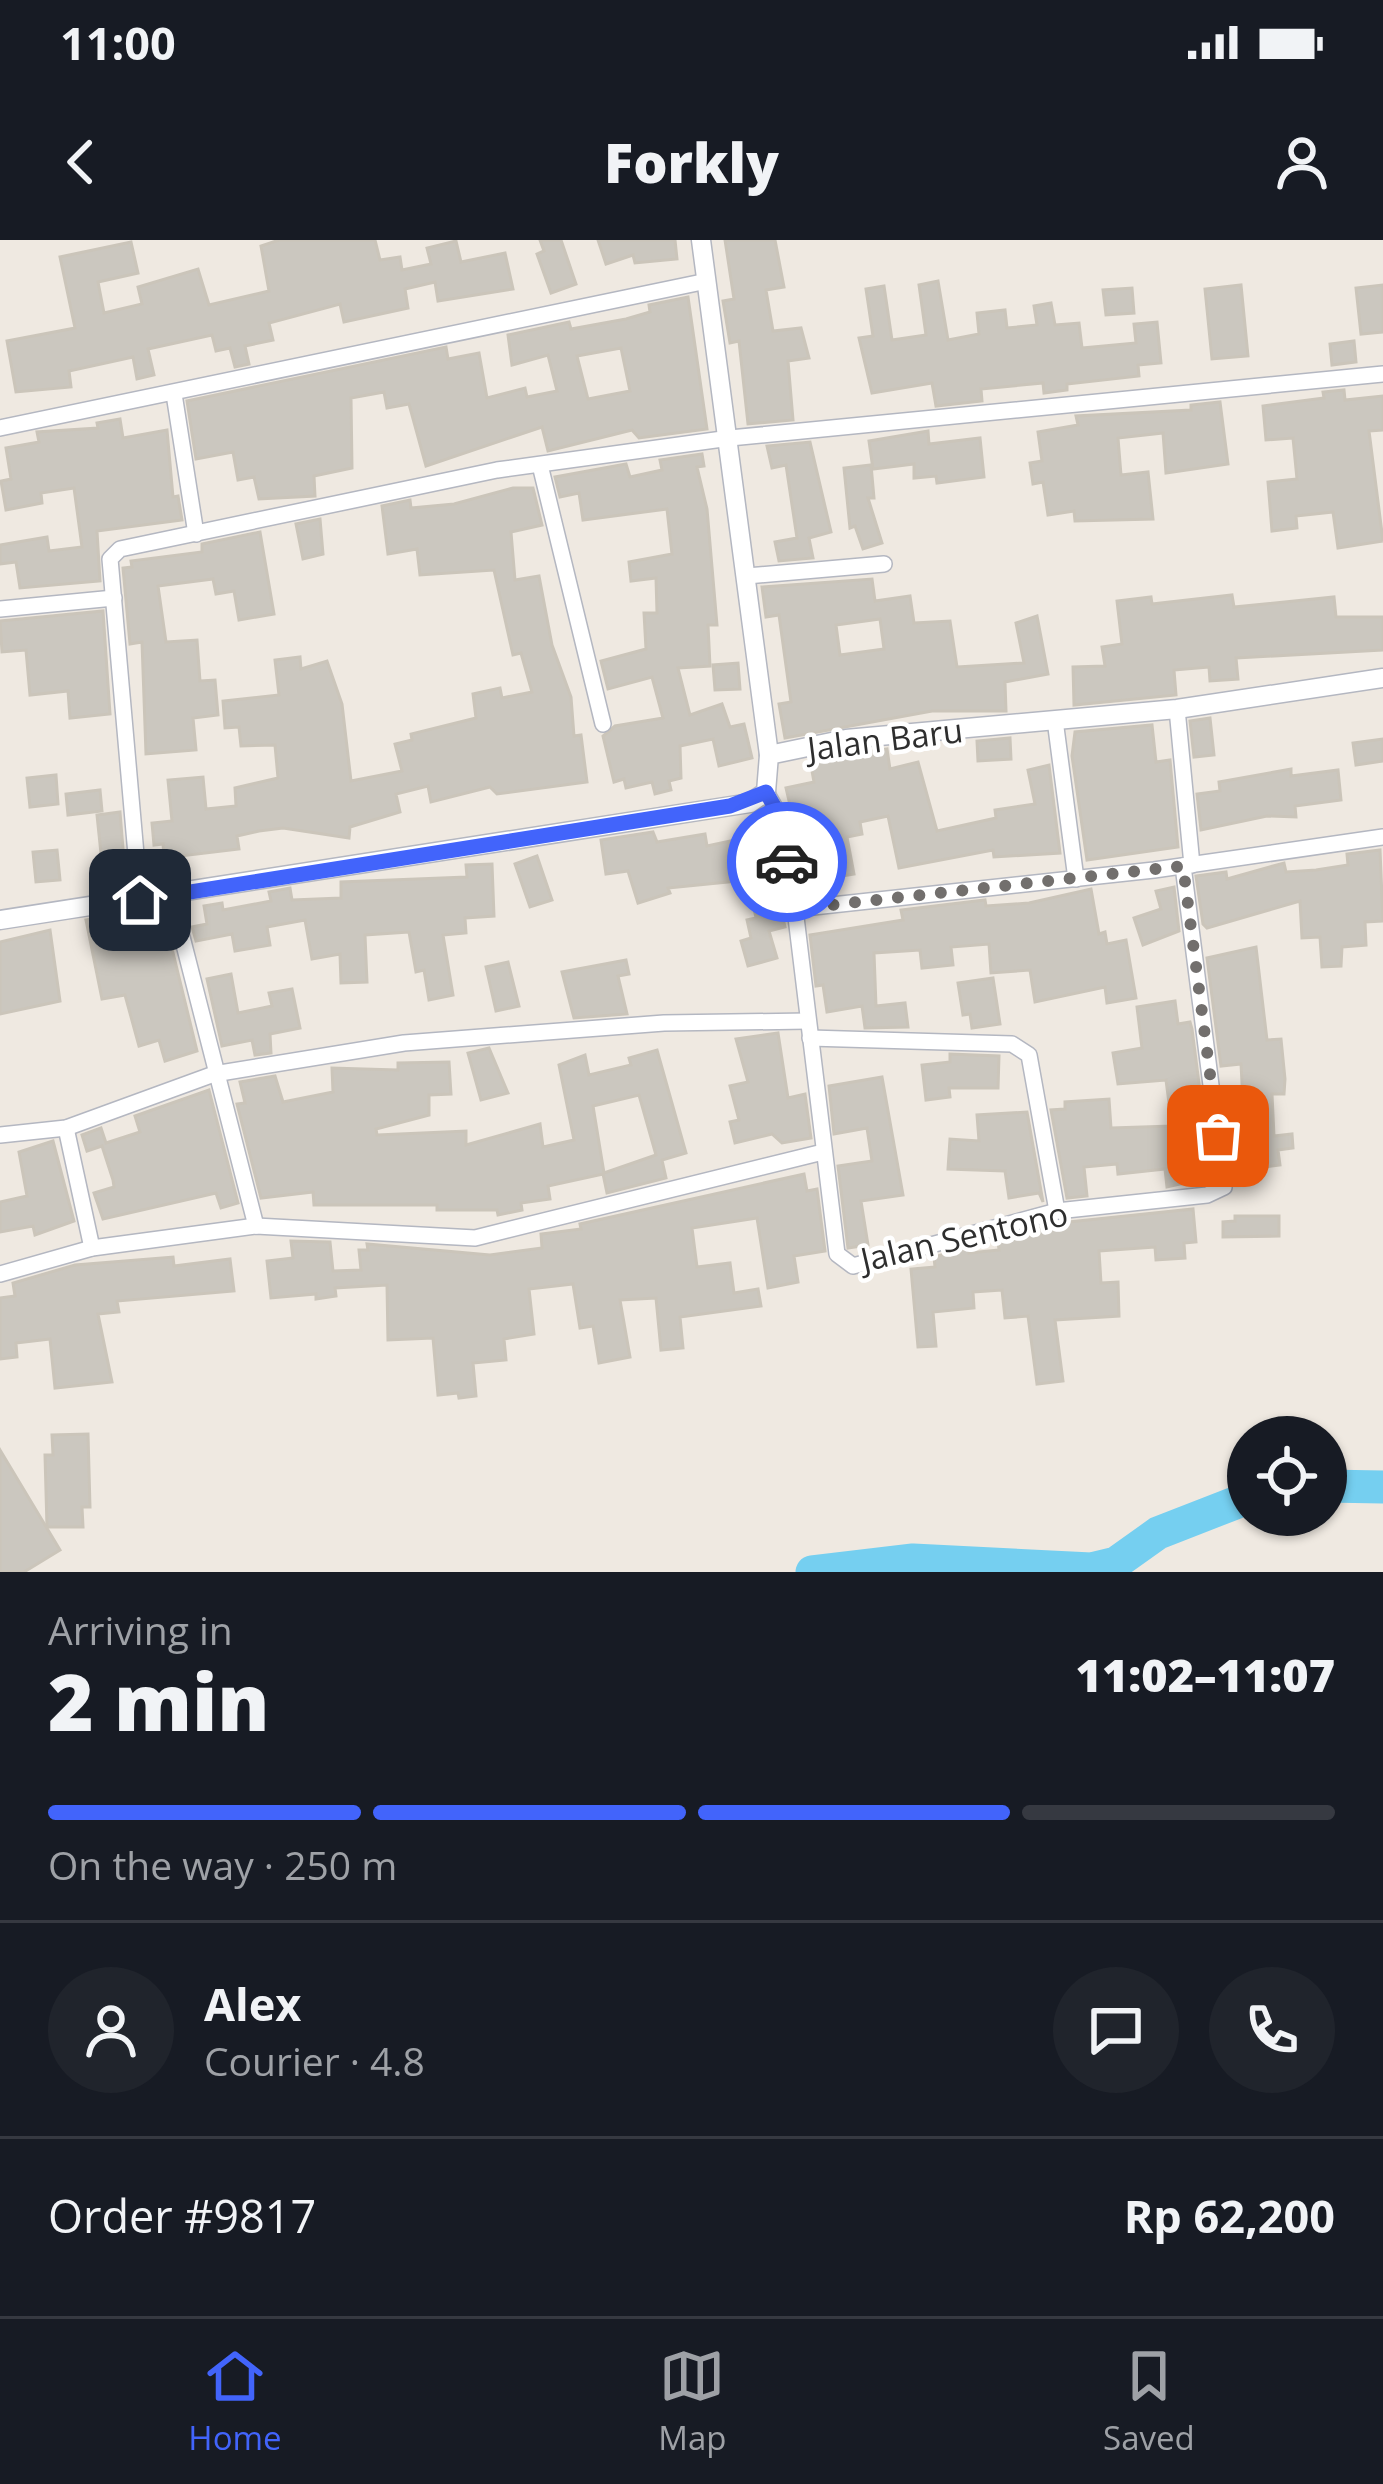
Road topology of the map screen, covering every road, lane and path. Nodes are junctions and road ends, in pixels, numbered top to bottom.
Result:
1 (701, 240) edge
2 (707, 280) junction
3 (1383, 374) edge
4 (174, 394) junction
5 (0, 428) edge
6 (730, 438) junction
7 (540, 465) junction
8 (196, 534) junction
9 (884, 564) dead end
10 (747, 576) junction
11 (114, 598) junction
12 (0, 609) edge
13 (1383, 678) edge
14 (1177, 710) junction
15 (1055, 720) junction
16 (603, 724) dead end
17 (769, 755) junction
18 (766, 792) junction
19 (1383, 837) edge
20 (1188, 866) junction
21 (1076, 879) junction
22 (171, 894) junction
23 (140, 900) junction
24 (795, 909) junction
25 (0, 920) edge
26 (809, 1029) junction
27 (214, 1074) junction
28 (66, 1128) junction
29 (0, 1136) edge
30 (823, 1152) junction
31 (1057, 1211) junction
32 (256, 1226) junction
33 (92, 1247) junction
34 (0, 1274) edge

1 - 2 street
2 - 4 street
2 - 6 street
3 - 6 street
4 - 5 street
4 - 8 street
6 - 7 street
6 - 10 street
7 - 8 street
7 - 16 street
8 - 11 street
9 - 10 street
10 - 17 street
11 - 12 street
11 - 23 street
13 - 14 street, Jalan Baru
14 - 15 street, Jalan Baru
14 - 20 street
15 - 17 street, Jalan Baru
15 - 21 street
17 - 18 street, Jalan Baru
18 - 22 street
18 - 24 street, Jalan Sentono
19 - 20 street
20 - 21 street
20 - 31 street, Jalan Sentono
21 - 24 street
22 - 23 street
22 - 27 street
23 - 25 street
24 - 26 street, Jalan Sentono
26 - 27 street
26 - 30 street, Jalan Sentono
26 - 31 street
27 - 28 street
27 - 32 street
28 - 29 street
28 - 33 street
30 - 31 street, Jalan Sentono
30 - 32 street
32 - 33 street
33 - 34 street

